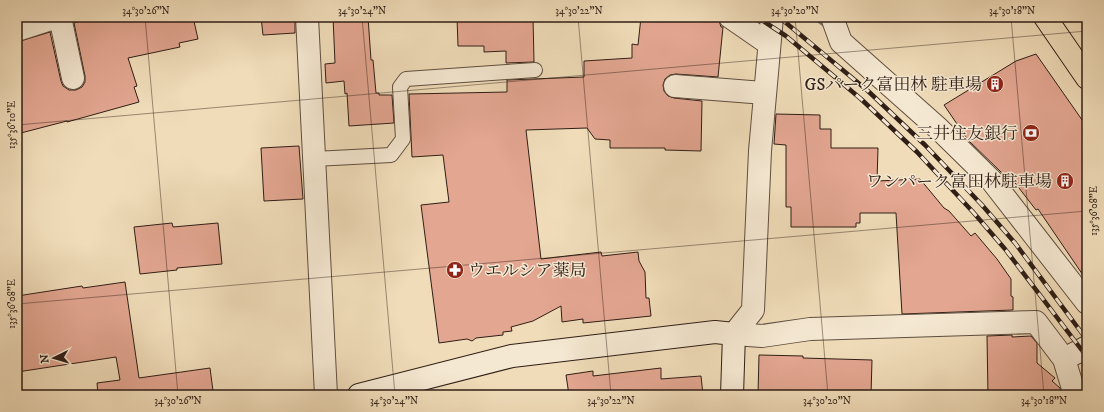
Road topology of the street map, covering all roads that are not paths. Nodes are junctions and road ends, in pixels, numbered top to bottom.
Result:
1 (58, 17) edge
2 (307, 17) edge
3 (730, 17) edge
4 (772, 17) edge
5 (832, 17) edge
6 (1045, 17) edge
7 (17, 30) edge
8 (769, 44) junction
9 (535, 70) dead end
10 (73, 78) dead end
11 (1087, 78) edge
12 (675, 86) dead end
13 (765, 93) junction
14 (314, 159) junction
15 (1087, 303) edge
16 (734, 334) junction
17 (1087, 347) edge
18 (1064, 359) junction
19 (326, 395) edge
20 (359, 395) edge
21 (732, 395) edge
22 (1075, 395) edge

1 - 7 street
1 - 10 street
2 - 14 street
3 - 8 street
4 - 8 street
5 - 15 street
6 - 11 highway
8 - 13 street
9 - 14 lane
12 - 13 street
13 - 16 street
14 - 19 street
16 - 18 street
16 - 20 street
16 - 21 street
17 - 18 street
18 - 22 street

